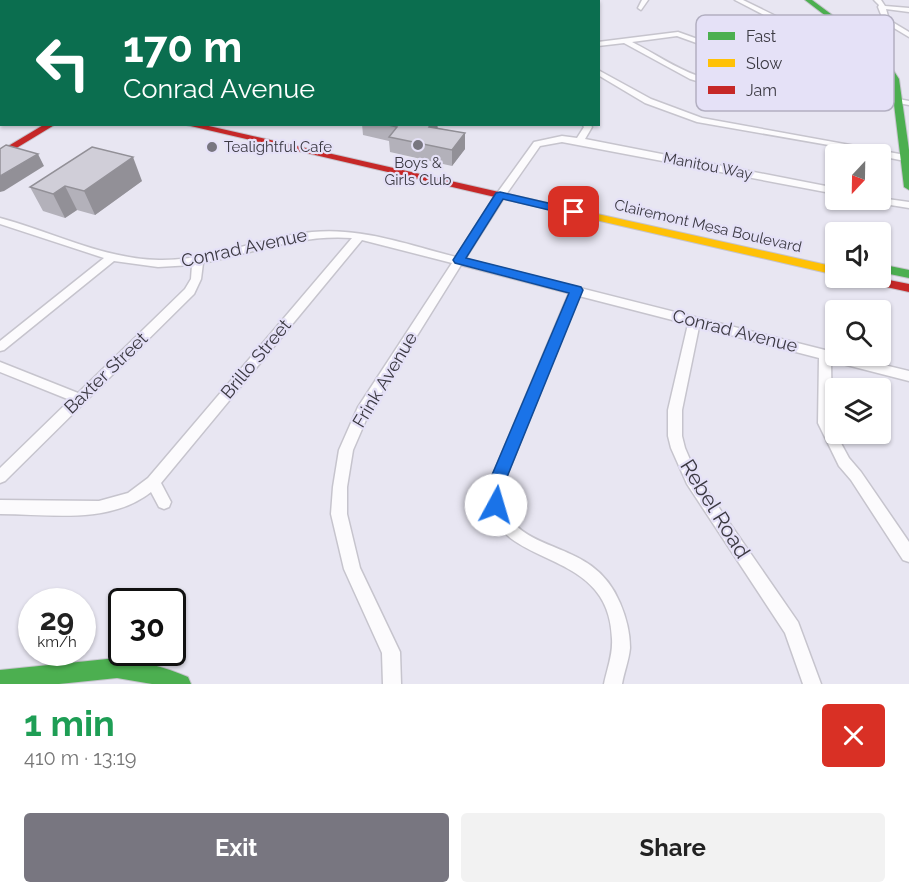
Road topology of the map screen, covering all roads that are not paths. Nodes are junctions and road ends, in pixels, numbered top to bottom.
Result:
1 (645, 0) edge
2 (738, 0) edge
3 (808, 0) edge
4 (817, 0) edge
5 (879, 3) edge
6 (641, 8) dead end
7 (909, 10) edge
8 (767, 15) edge
9 (827, 15) edge
10 (835, 15) edge
11 (894, 26) edge
12 (909, 35) edge
13 (626, 41) junction
14 (696, 41) edge
15 (600, 44) edge
16 (894, 63) edge
17 (600, 73) edge
18 (894, 77) edge
19 (696, 78) edge
20 (905, 101) edge
21 (49, 126) edge
22 (195, 126) edge
23 (238, 126) edge
24 (587, 126) edge
25 (580, 141) junction
26 (0, 155) edge
27 (907, 158) edge
28 (909, 187) edge
29 (825, 189) edge
30 (503, 191) junction
31 (891, 203) edge
32 (909, 206) edge
33 (0, 221) edge
34 (360, 236) junction
35 (112, 257) junction
36 (825, 257) edge
37 (459, 260) junction
38 (198, 261) junction
39 (825, 268) edge
40 (891, 270) edge
41 (909, 274) edge
42 (891, 284) edge
43 (909, 288) edge
44 (576, 290) junction
45 (695, 321) junction
46 (0, 347) edge
47 (825, 354) edge
48 (825, 366) edge
49 (871, 366) edge
50 (0, 367) edge
51 (909, 376) edge
52 (80, 399) junction
53 (0, 477) edge
54 (153, 482) junction
55 (164, 502) dead end
56 (0, 507) edge
57 (909, 555) edge
58 (0, 680) edge
59 (182, 684) edge
60 (392, 684) edge
61 (613, 684) edge
62 (812, 684) edge

1 - 6 street
2 - 8 street
3 - 9 main road
4 - 10 main road
5 - 7 street
11 - 12 street
13 - 14 street
13 - 15 street
13 - 19 street
16 - 20 main road
17 - 27 street
18 - 20 main road
20 - 27 main road
21 - 26 main road
22 - 30 main road, Clairemont Mesa Boulevard
23 - 30 main road, Clairemont Mesa Boulevard
24 - 25 street
25 - 29 street, Manitou Way
25 - 30 street, Frink Avenue
27 - 28 main road
30 - 36 main road, Clairemont Mesa Boulevard
30 - 37 street, Frink Avenue
30 - 39 main road, Clairemont Mesa Boulevard
31 - 32 street
33 - 35 street, Conrad Avenue
34 - 37 street, Conrad Avenue
34 - 38 street, Conrad Avenue
34 - 54 street, Brillo Street
35 - 38 street, Conrad Avenue
35 - 46 street
37 - 44 street, Conrad Avenue
37 - 60 street, Frink Avenue
38 - 52 street, Baxter Street
40 - 41 main road
42 - 43 main road
44 - 45 street, Conrad Avenue
44 - 61 street
45 - 47 street, Conrad Avenue
45 - 62 street, Rebel Road
48 - 57 street
49 - 51 street, Conrad Avenue
50 - 52 street
52 - 53 street, Baxter Street
54 - 55 street
54 - 56 street, Brillo Street
58 - 59 main road

